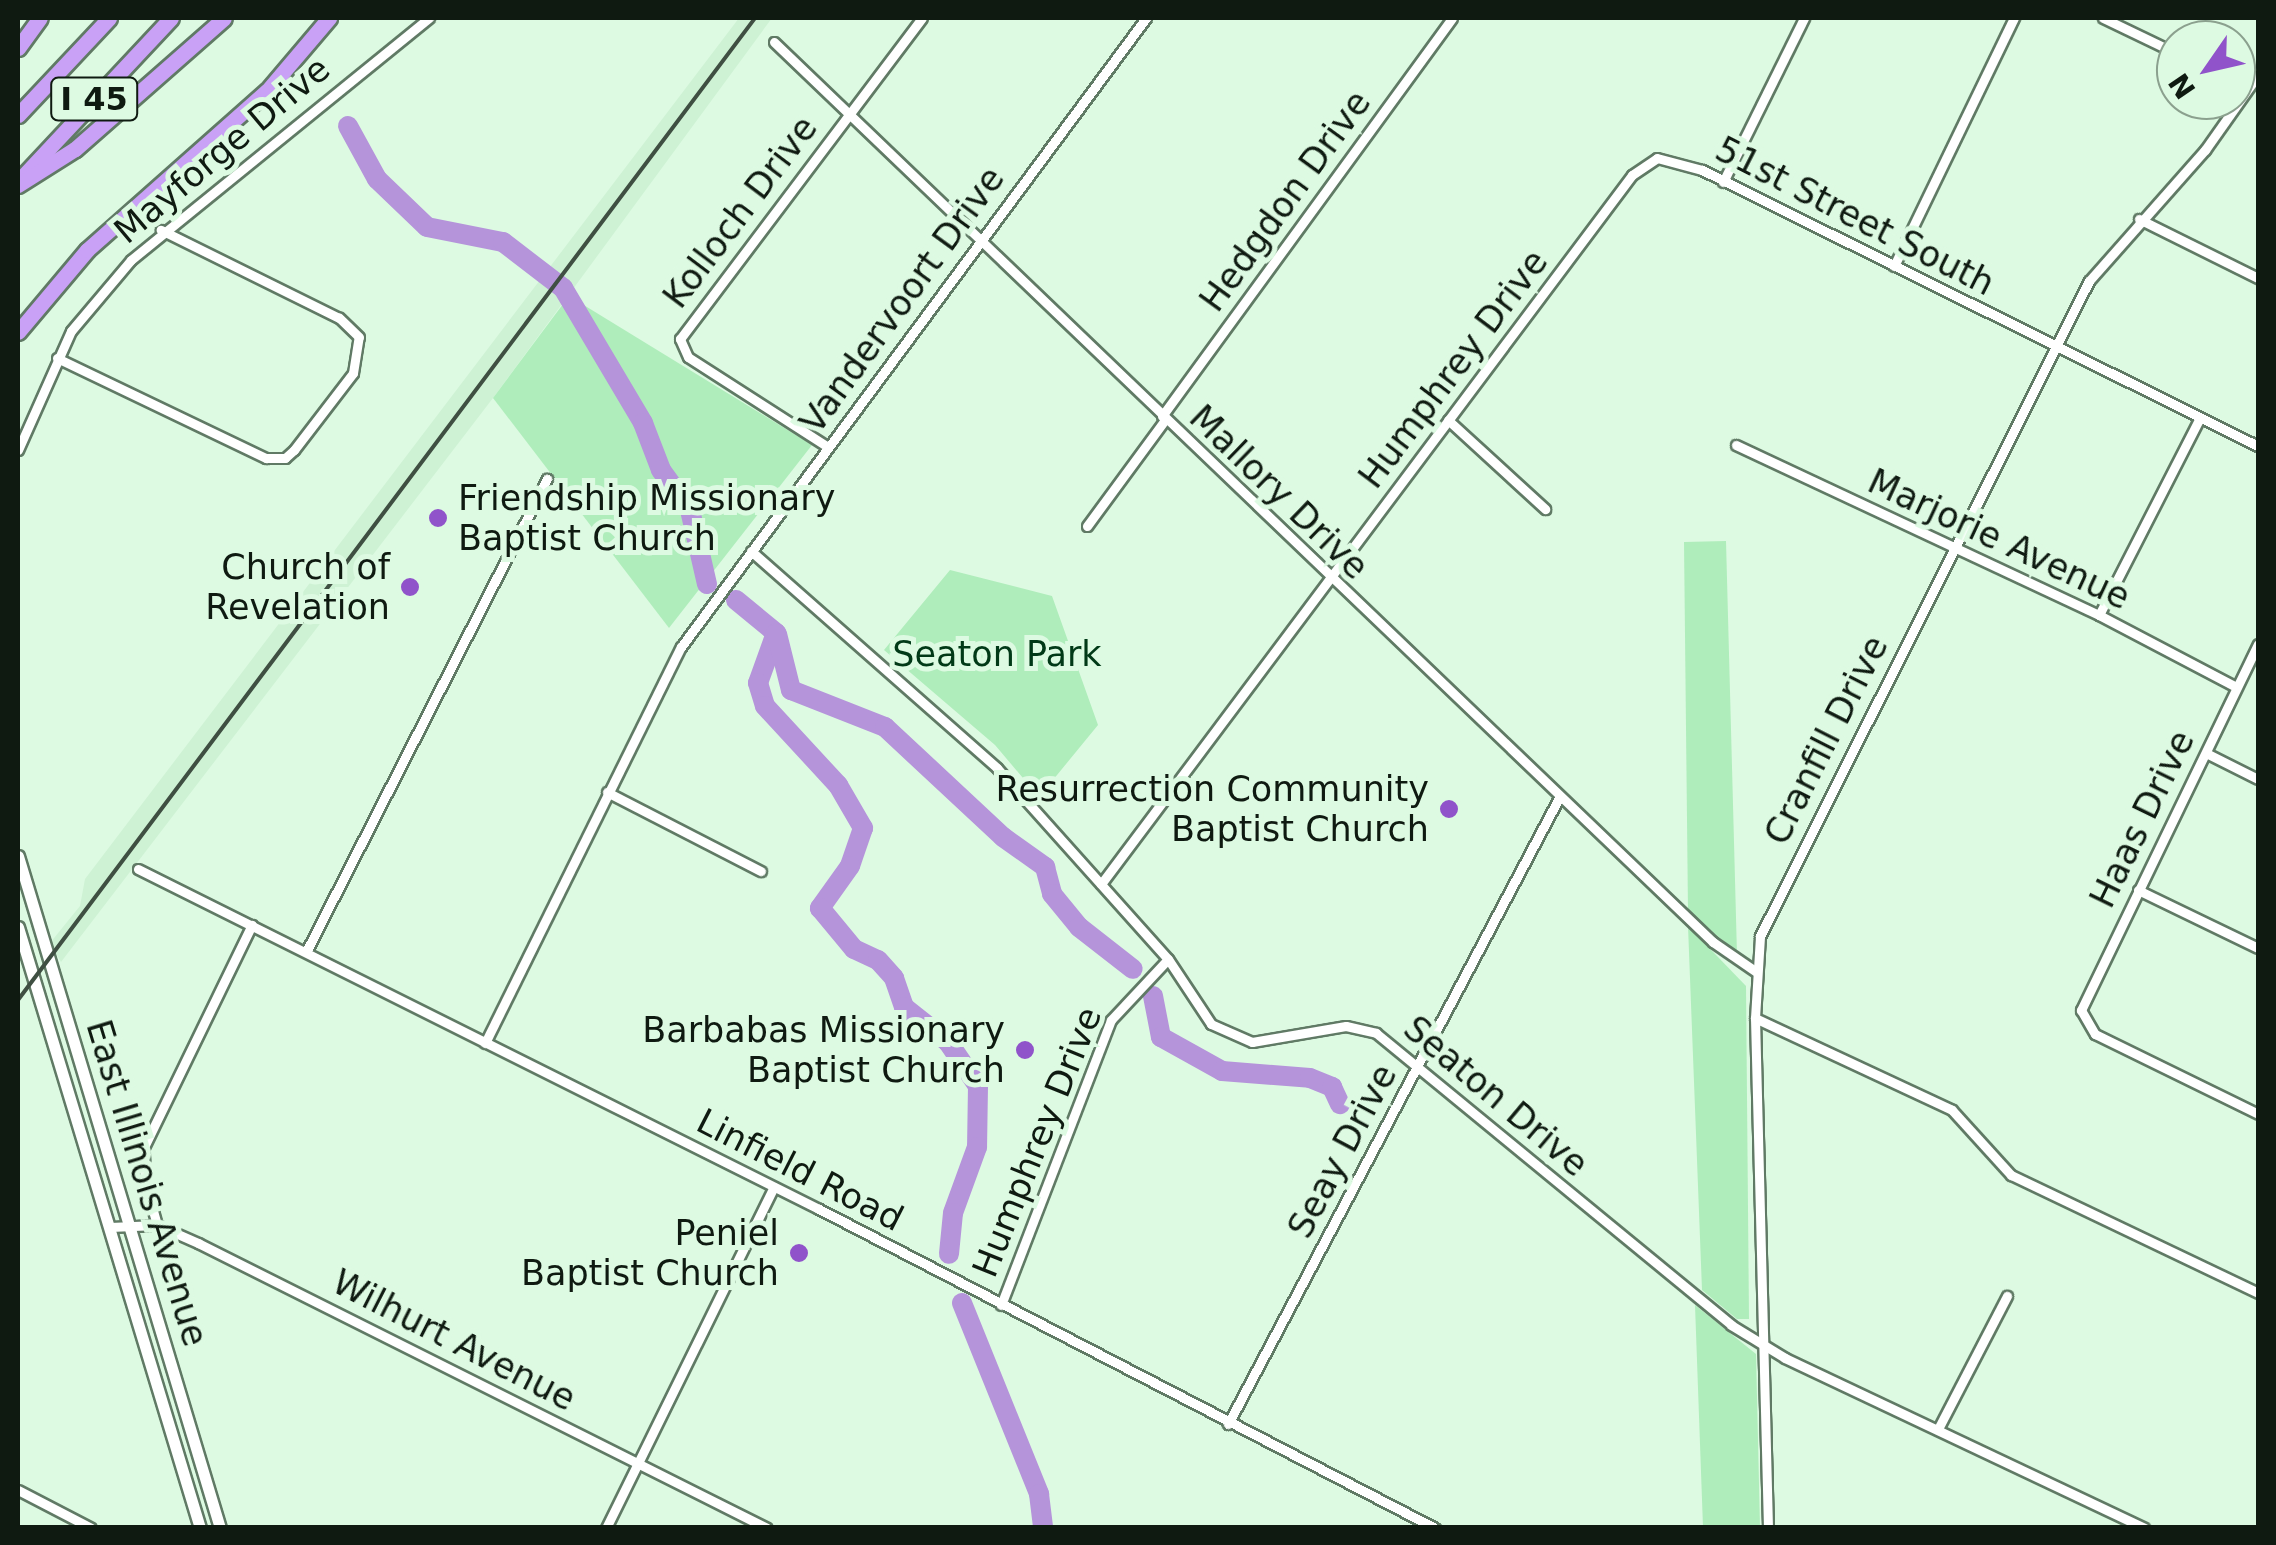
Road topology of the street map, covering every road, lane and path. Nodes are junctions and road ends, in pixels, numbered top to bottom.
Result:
1 (40, 18) edge
2 (109, 18) edge
3 (171, 18) edge
4 (224, 18) edge
5 (329, 18) edge
6 (429, 18) edge
7 (922, 18) edge
8 (1146, 18) edge
9 (1452, 18) edge
10 (1804, 18) edge
11 (2014, 18) edge
12 (2103, 18) edge
13 (774, 42) dead end
14 (2156, 43) edge
15 (18, 48) edge
16 (18, 116) edge
17 (847, 117) junction
18 (2228, 120) edge
19 (1632, 175) joint
20 (1723, 182) junction
21 (18, 183) edge
22 (2139, 220) junction
23 (161, 230) junction
24 (979, 242) junction
25 (1894, 266) junction
26 (2258, 278) edge
27 (18, 332) edge
28 (2054, 347) junction
29 (56, 358) junction
30 (1164, 418) junction
31 (2200, 418) junction
32 (1448, 420) junction
33 (1736, 445) dead end
34 (2258, 446) edge
35 (828, 447) junction
36 (18, 450) edge
37 (547, 479) dead end
38 (1544, 509) dead end
39 (1088, 526) dead end
40 (1956, 549) junction
41 (751, 551) junction
42 (1330, 579) junction
43 (2099, 615) junction
44 (2258, 644) edge
45 (2236, 687) junction
46 (2206, 753) junction
47 (2258, 779) edge
48 (607, 792) junction
49 (1560, 796) junction
50 (18, 856) edge
51 (138, 869) dead end
52 (761, 870) dead end
53 (1101, 884) junction
54 (2138, 890) junction
55 (252, 925) junction
56 (18, 927) edge
57 (2258, 948) edge
58 (307, 950) junction
59 (1168, 960) junction
60 (1755, 971) junction
61 (1755, 1018) junction
62 (485, 1043) junction
63 (1418, 1068) junction
64 (2258, 1114) edge
65 (774, 1187) junction
66 (132, 1224) junction
67 (157, 1225) junction
68 (110, 1228) junction
69 (2258, 1293) edge
70 (2008, 1296) dead end
71 (1000, 1304) junction
72 (1761, 1344) junction
73 (1228, 1424) junction
74 (1938, 1430) junction
75 (637, 1464) junction
76 (18, 1490) edge
77 (1408, 1513) junction
78 (91, 1528) edge
79 (200, 1528) edge
80 (220, 1528) edge
81 (606, 1528) edge
82 (767, 1528) edge
83 (1401, 1528) edge
84 (1435, 1528) edge
85 (1768, 1528) edge
86 (2144, 1528) edge

1 - 15 highway
2 - 16 highway, I 45
3 - 21 highway, I 45
4 - 21 highway
5 - 27 highway
6 - 23 street, Mayforge Drive
7 - 17 street, Kolloch Drive
8 - 24 street, Vandervoort Drive
9 - 30 street, Hedgdon Drive
10 - 20 street
11 - 25 street
12 - 14 street
13 - 17 street, Mallory Drive
17 - 24 street, Mallory Drive
17 - 35 street, Kolloch Drive
18 - 22 street, Cranfill Drive
19 - 20 street, 51st Street South
19 - 32 street, Humphrey Drive
20 - 25 street, 51st Street South
22 - 26 street
22 - 28 street, Cranfill Drive
23 - 29 street, Mayforge Drive
23 - 29 street
24 - 30 street, Mallory Drive
24 - 35 street, Vandervoort Drive
25 - 28 street, 51st Street South
28 - 31 street, 51st Street South
28 - 40 street, Cranfill Drive
29 - 36 street, Mayforge Drive
30 - 39 street, Hedgdon Drive
30 - 42 street, Mallory Drive
31 - 34 street, 51st Street South
31 - 43 street
32 - 38 street
32 - 42 street, Humphrey Drive
33 - 40 street, Marjorie Avenue
35 - 41 street, Vandervoort Drive
37 - 58 street
40 - 43 street, Marjorie Avenue
40 - 60 street, Cranfill Drive
41 - 48 street, Vandervoort Drive
41 - 53 street, Seaton Drive
42 - 49 street, Mallory Drive
42 - 53 street, Humphrey Drive
43 - 45 street, Marjorie Avenue
44 - 45 street, Haas Drive
45 - 46 street, Haas Drive
46 - 47 street
46 - 54 street, Haas Drive
48 - 52 street
48 - 62 street, Vandervoort Drive
49 - 60 street, Mallory Drive
49 - 63 street, Seay Drive
50 - 66 main road, East Illinois Avenue
51 - 55 street, Linfield Road
53 - 59 street, Seaton Drive
54 - 57 street
54 - 64 street, Haas Drive
55 - 58 street, Linfield Road
55 - 67 street
56 - 68 main road, East Illinois Avenue
58 - 62 street, Linfield Road
59 - 63 street, Seaton Drive
59 - 71 street, Humphrey Drive
60 - 61 street, Cranfill Drive
61 - 69 street
61 - 72 street, Cranfill Drive
62 - 65 street, Linfield Road
63 - 72 street, Seaton Drive
63 - 73 street, Seay Drive
65 - 71 street, Linfield Road
65 - 75 street
66 - 67 street, Wilhurt Avenue
66 - 68 street, Wilhurt Avenue
66 - 80 main road, East Illinois Avenue
67 - 75 street, Wilhurt Avenue
68 - 79 main road, East Illinois Avenue
70 - 74 street
71 - 73 street, Linfield Road
72 - 74 street, Seaton Drive
72 - 85 street, Cranfill Drive
73 - 77 street, Linfield Road
74 - 86 street, Seaton Drive
75 - 81 street
75 - 82 street, Wilhurt Avenue
76 - 78 street
77 - 83 street
77 - 84 street, Linfield Road

